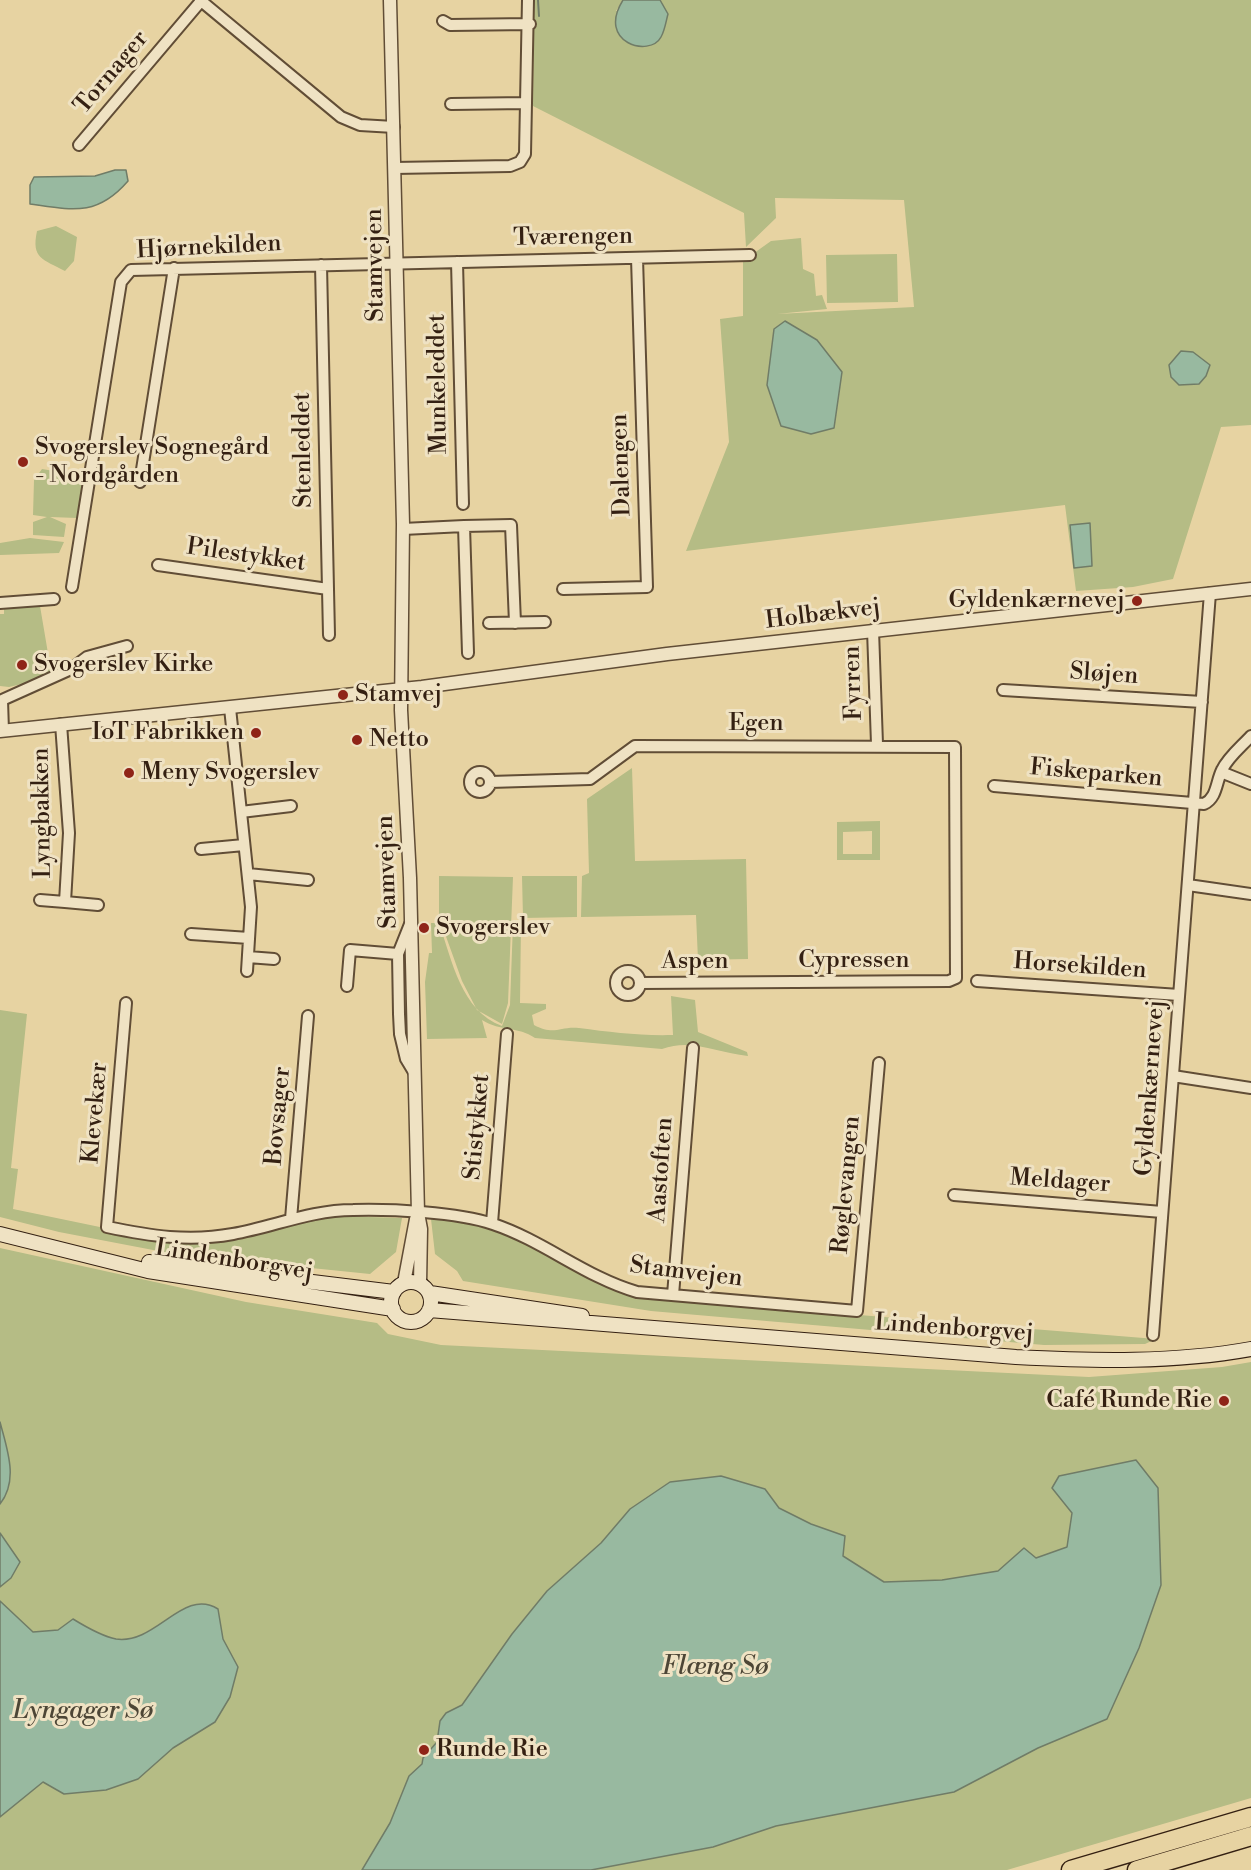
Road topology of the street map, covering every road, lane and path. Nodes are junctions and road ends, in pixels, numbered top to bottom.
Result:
1 (201, 0) edge
2 (390, 0) edge
3 (528, 0) edge
4 (443, 21) dead end
5 (530, 24) junction
6 (526, 103) junction
7 (451, 104) dead end
8 (394, 128) junction
9 (79, 145) dead end
10 (394, 168) junction
11 (750, 255) dead end
12 (637, 258) junction
13 (458, 262) junction
14 (397, 263) junction
15 (321, 265) junction
16 (174, 268) junction
17 (140, 483) dead end
18 (464, 504) dead end
19 (464, 526) junction
20 (403, 529) junction
21 (158, 565) dead end
22 (72, 586) dead end
23 (328, 589) junction
24 (563, 589) dead end
25 (1251, 589) edge
26 (1210, 593) junction
27 (54, 598) dead end
28 (0, 603) edge
29 (545, 622) dead end
30 (489, 623) dead end
31 (515, 623) junction
32 (873, 630) junction
33 (329, 635) dead end
34 (127, 646) dead end
35 (468, 653) dead end
36 (400, 689) junction
37 (1003, 690) dead end
38 (1202, 702) junction
39 (230, 708) junction
40 (61, 724) junction
41 (2, 731) edge
42 (1251, 736) edge
43 (877, 744) junction
44 (1221, 772) junction
45 (490, 782) dead end
46 (1251, 783) edge
47 (994, 786) dead end
48 (1194, 803) junction
49 (291, 806) dead end
50 (241, 812) junction
51 (244, 845) junction
52 (201, 849) dead end
53 (248, 874) junction
54 (308, 880) dead end
55 (1188, 885) junction
56 (1251, 894) edge
57 (40, 900) dead end
58 (65, 902) junction
59 (99, 905) dead end
60 (411, 921) junction
61 (191, 934) dead end
62 (249, 938) junction
63 (398, 954) junction
64 (248, 957) junction
65 (274, 959) dead end
66 (247, 971) dead end
67 (956, 978) joint
68 (977, 981) dead end
69 (750, 982) joint
70 (640, 983) dead end
71 (347, 986) dead end
72 (1179, 994) junction
73 (126, 1003) dead end
74 (308, 1017) dead end
75 (507, 1034) dead end
76 (693, 1048) dead end
77 (879, 1063) dead end
78 (415, 1074) junction
79 (1173, 1076) junction
80 (1251, 1088) edge
81 (954, 1195) dead end
82 (1162, 1212) junction
83 (418, 1213) junction
84 (291, 1219) junction
85 (492, 1223) junction
86 (107, 1227) joint
87 (0, 1234) edge
88 (70, 1252) junction
89 (399, 1287) junction
90 (425, 1289) junction
91 (673, 1296) junction
92 (393, 1309) junction
93 (429, 1310) junction
94 (857, 1311) joint
95 (654, 1328) junction
96 (1153, 1335) dead end
97 (1251, 1349) edge
98 (1251, 1817) edge
99 (1251, 1836) edge
100 (1071, 1870) edge
101 (1137, 1870) edge

1 - 8 street
1 - 9 street, Tornager
2 - 8 street, Stamvejen
3 - 5 street
4 - 5 street
5 - 6 street
6 - 7 street
6 - 10 street
8 - 10 street, Stamvejen
10 - 14 street, Stamvejen
11 - 12 street, Tværengen
12 - 13 street, Tværengen
12 - 24 street, Dalengen
13 - 14 street, Tværengen
13 - 18 street, Munkeleddet
14 - 15 street, Hjørnekilden
14 - 20 street, Stamvejen
15 - 16 street, Hjørnekilden
15 - 23 street, Stenleddet
16 - 17 street
16 - 22 street, Hjørnekilden
19 - 20 street
19 - 31 street
19 - 35 street
20 - 36 street, Stamvejen
21 - 23 street, Pilestykket
23 - 33 street, Stenleddet
25 - 26 street, Holbækvej
26 - 32 street, Holbækvej
26 - 38 street, Gyldenkærnevej
27 - 28 street
29 - 31 street
30 - 31 street
32 - 36 street, Holbækvej
32 - 43 street, Fyrren
34 - 41 street
36 - 39 street, Holbækvej
36 - 60 street, Stamvejen
37 - 38 street, Sløjen
38 - 48 street, Gyldenkærnevej
39 - 40 street, Holbækvej
39 - 50 street
40 - 41 street, Holbækvej
40 - 58 street, Lyngbakken
42 - 44 street
43 - 45 street, Egen
43 - 67 street, Fyrren
44 - 46 street
44 - 48 street
47 - 48 street, Fiskeparken
48 - 55 street, Gyldenkærnevej
49 - 50 street
50 - 51 street
51 - 52 street
51 - 53 street
53 - 54 street
53 - 62 street
55 - 56 street
55 - 72 street, Gyldenkærnevej
57 - 58 street, Lyngbakken
58 - 59 street, Lyngbakken
60 - 63 street
60 - 78 street, Stamvejen
61 - 62 street
62 - 64 street
63 - 71 street
63 - 78 street
64 - 65 street
64 - 66 street
67 - 69 street, Cypressen
68 - 72 street, Horsekilden
69 - 70 street, Aspen
72 - 79 street, Gyldenkærnevej
73 - 86 street, Klevekær
74 - 84 street, Bovsager
75 - 85 street, Stistykket
76 - 91 street, Aastoften
77 - 94 street, Røglevangen
78 - 83 street, Stamvejen
79 - 80 street
79 - 82 street, Gyldenkærnevej
81 - 82 street, Meldager
82 - 96 street, Gyldenkærnevej
83 - 84 street, Stamvejen
83 - 85 street, Stamvejen
83 - 89 street, Stamvejen
83 - 90 street, Stamvejen
84 - 86 street, Stamvejen
85 - 91 street, Stamvejen
87 - 88 main road, Lindenborgvej
88 - 89 main road, Lindenborgvej
88 - 92 main road, Lindenborgvej
89 - 90 main road
89 - 92 main road
90 - 93 main road
90 - 95 main road, Lindenborgvej
91 - 94 street, Stamvejen
92 - 93 main road
93 - 95 main road, Lindenborgvej
95 - 97 main road, Lindenborgvej
98 - 100 highway
99 - 101 highway

